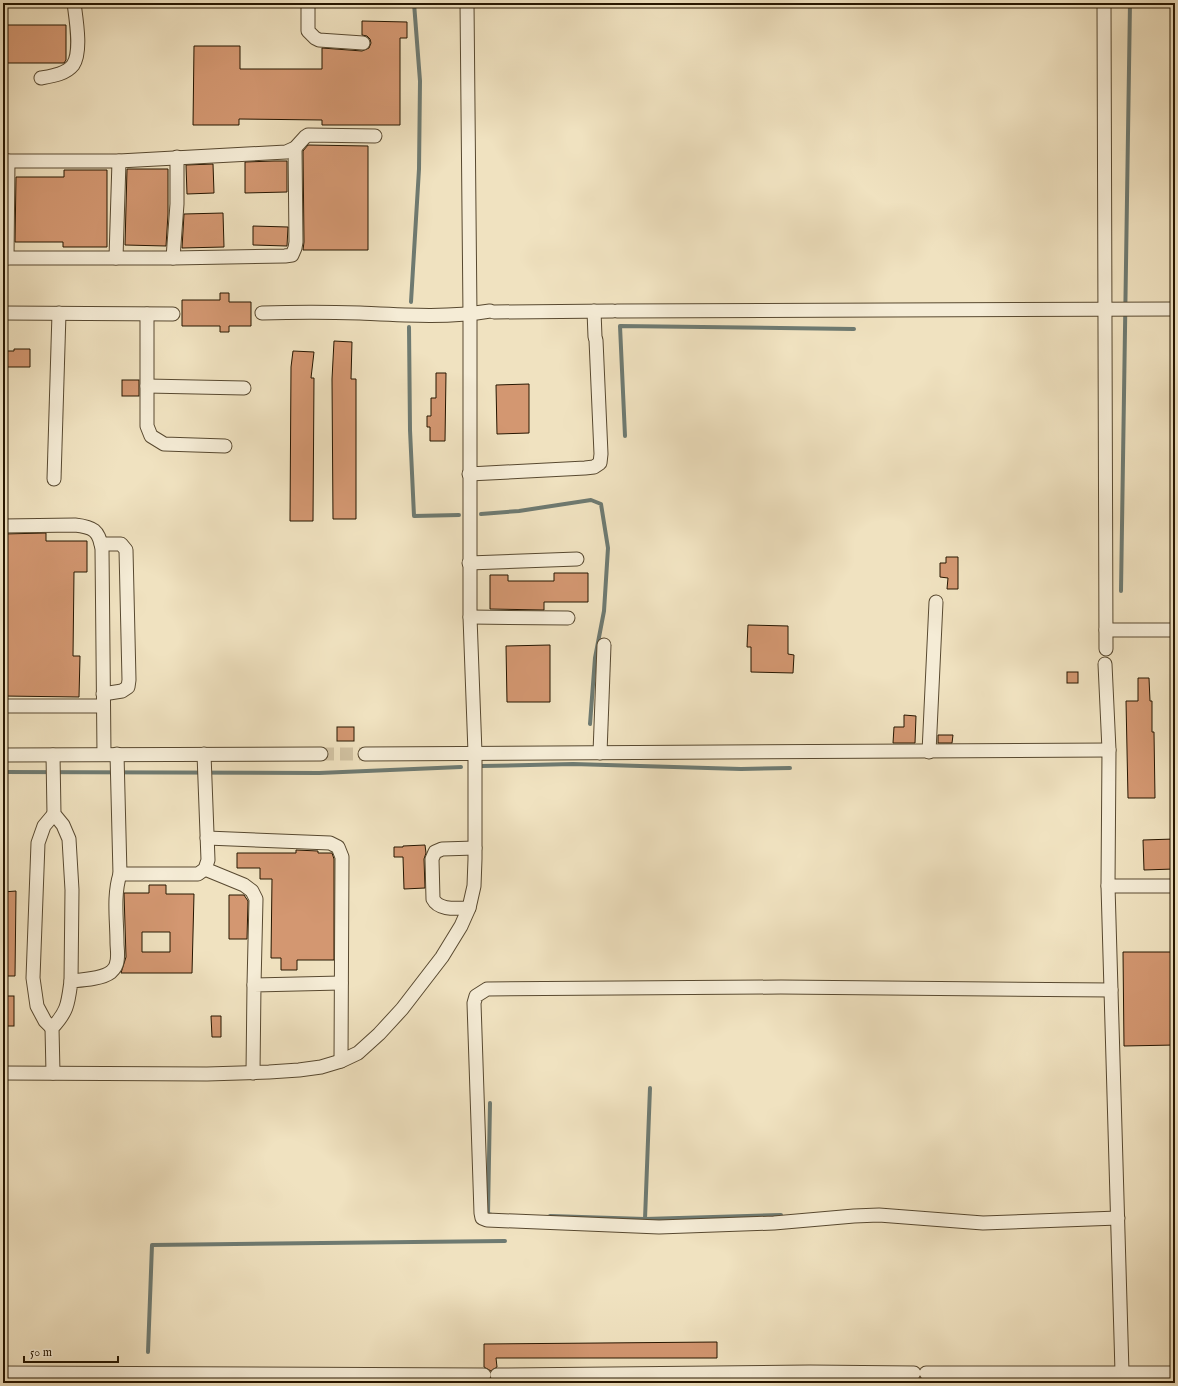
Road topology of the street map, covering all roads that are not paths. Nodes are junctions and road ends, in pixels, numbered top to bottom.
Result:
1 (74, 3) edge
2 (308, 3) edge
3 (467, 3) edge
4 (1104, 3) edge
5 (363, 43) dead end
6 (42, 78) dead end
7 (375, 136) dead end
8 (295, 148) junction
9 (177, 157) junction
10 (119, 160) junction
11 (6, 161) edge
12 (5, 258) edge
13 (116, 258) junction
14 (173, 258) junction
15 (1105, 309) junction
16 (1175, 309) edge
17 (262, 312) dead end
18 (594, 312) junction
19 (3, 313) edge
20 (59, 313) junction
21 (147, 314) junction
22 (173, 314) dead end
23 (470, 315) junction
24 (147, 386) junction
25 (244, 388) dead end
26 (225, 446) dead end
27 (469, 474) junction
28 (54, 479) dead end
29 (3, 526) edge
30 (101, 544) junction
31 (577, 559) dead end
32 (469, 563) junction
33 (936, 602) dead end
34 (470, 617) junction
35 (568, 618) dead end
36 (1106, 630) junction
37 (1175, 630) edge
38 (604, 645) dead end
39 (1106, 649) dead end
40 (1105, 664) dead end
41 (103, 700) junction
42 (3, 706) edge
43 (1109, 750) junction
44 (929, 752) junction
45 (475, 753) junction
46 (600, 753) junction
47 (104, 754) junction
48 (117, 754) junction
49 (204, 754) junction
50 (321, 754) tunnel mouth
51 (365, 754) tunnel mouth
52 (3, 755) edge
53 (53, 756) junction
54 (54, 814) junction
55 (207, 838) junction
56 (476, 848) junction
57 (205, 869) junction
58 (120, 874) junction
59 (1108, 886) junction
60 (1175, 886) edge
61 (469, 908) junction
62 (71, 981) junction
63 (341, 983) junction
64 (254, 985) junction
65 (1111, 990) junction
66 (52, 1028) junction
67 (341, 1061) junction
68 (3, 1073) edge
69 (53, 1073) junction
70 (253, 1073) junction
71 (1118, 1218) junction
72 (1122, 1372) junction
73 (3, 1373) edge
74 (1175, 1373) edge
75 (62, 1378) edge
76 (810, 1378) edge
77 (1098, 1378) edge

1 - 6 lane
2 - 5 lane
3 - 23 lane
4 - 15 lane
7 - 8 lane
8 - 9 lane
8 - 14 lane
9 - 10 lane
9 - 14 lane
10 - 11 lane
10 - 13 lane
11 - 12 lane
12 - 13 lane
13 - 14 lane
15 - 16 lane
15 - 18 lane
15 - 36 lane
17 - 23 lane
18 - 23 lane
18 - 27 lane
19 - 20 lane
20 - 21 lane
20 - 28 lane
21 - 22 lane
21 - 24 lane
23 - 27 lane
24 - 25 lane
24 - 26 lane
27 - 32 lane
29 - 30 lane
30 - 41 lane
30 - 41 lane
31 - 32 lane
32 - 34 lane
33 - 44 lane
34 - 35 lane
34 - 45 lane
36 - 37 lane
36 - 39 lane
38 - 46 lane
40 - 43 lane
41 - 42 lane
41 - 47 lane
43 - 44 lane
43 - 59 lane
44 - 46 lane
45 - 46 lane
45 - 51 lane
45 - 56 lane
47 - 48 lane
47 - 53 lane
48 - 49 lane
48 - 58 lane
49 - 50 lane
49 - 55 lane
52 - 53 lane
53 - 54 lane
54 - 62 lane
54 - 66 lane
55 - 57 lane
55 - 63 lane
56 - 61 lane
56 - 61 lane
57 - 58 lane
57 - 64 lane
58 - 62 lane
59 - 60 lane
59 - 65 lane
61 - 67 lane
62 - 66 lane
63 - 64 lane
63 - 67 lane
64 - 70 lane
65 - 71 lane
65 - 71 lane
66 - 69 lane
67 - 70 lane
68 - 69 lane
69 - 70 lane
71 - 72 lane
72 - 74 lane
72 - 77 lane
73 - 75 lane
75 - 76 lane
76 - 77 lane

